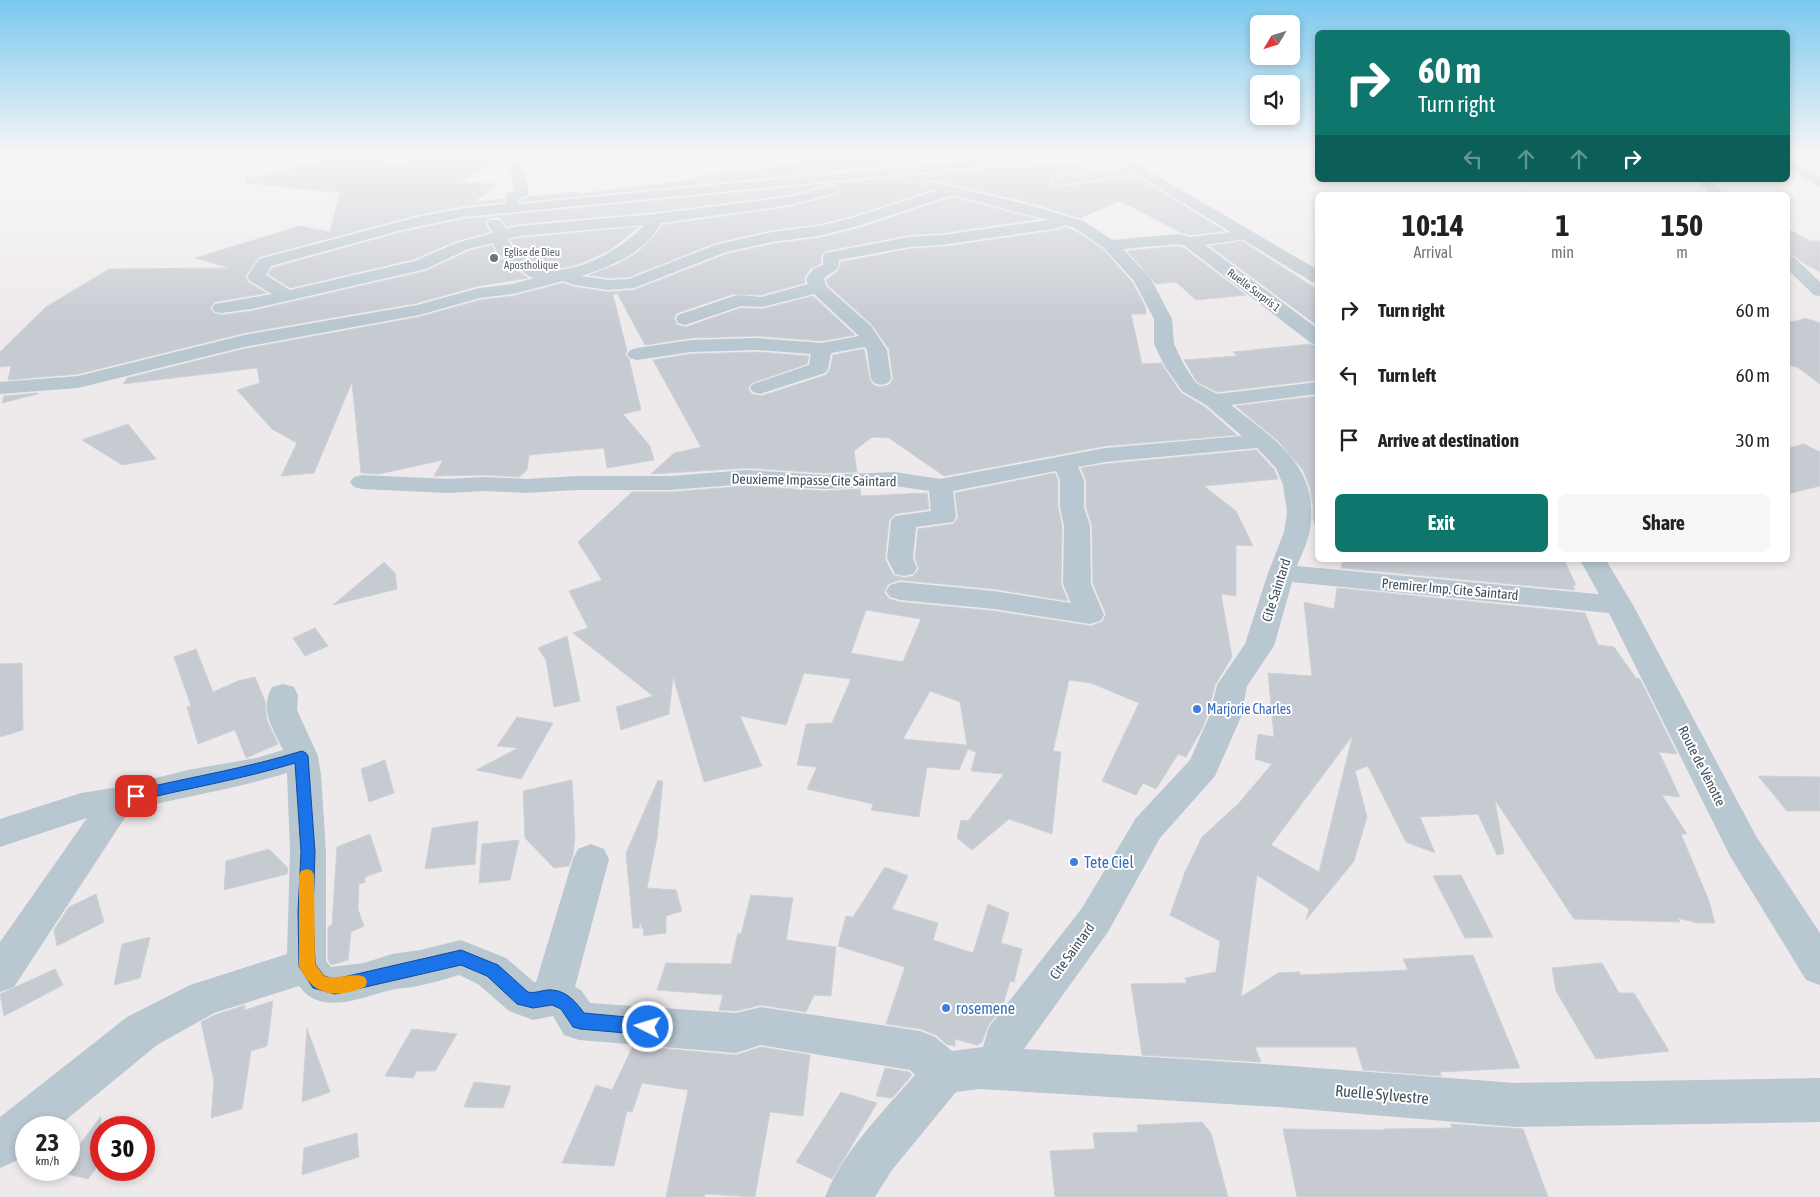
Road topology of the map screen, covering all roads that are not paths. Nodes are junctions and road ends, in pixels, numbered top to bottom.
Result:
1 (468, 212) edge
2 (488, 212) edge
3 (709, 212) edge
4 (883, 212) edge
5 (1038, 212) edge
6 (1209, 212) edge
7 (1055, 217) junction
8 (655, 219) junction
9 (502, 235) junction
10 (1247, 235) junction
11 (1191, 242) junction
12 (1110, 245) junction
13 (1790, 264) edge
14 (565, 275) junction
15 (1315, 276) edge
16 (818, 288) junction
17 (1820, 291) edge
18 (287, 296) junction
19 (222, 308) dead end
20 (685, 319) dead end
21 (1315, 337) edge
22 (870, 340) junction
23 (822, 349) junction
24 (637, 354) dead end
25 (881, 379) dead end
26 (0, 388) edge
27 (760, 388) dead end
28 (1315, 388) edge
29 (1213, 401) junction
30 (1262, 441) junction
31 (1059, 463) junction
32 (362, 482) dead end
33 (940, 486) junction
34 (1594, 562) edge
35 (1281, 573) junction
36 (1618, 605) junction
37 (283, 695) dead end
38 (302, 756) junction
39 (119, 800) junction
40 (0, 833) edge
41 (591, 859) dead end
42 (307, 966) junction
43 (1820, 967) edge
44 (0, 974) edge
45 (552, 997) junction
46 (1002, 1068) junction
47 (945, 1073) junction
48 (1820, 1100) edge
49 (0, 1145) edge
50 (848, 1197) edge

1 - 18 street
2 - 9 street
3 - 8 street
4 - 14 street
5 - 7 street, Cite Saintard
6 - 10 street
7 - 12 street, Cite Saintard
7 - 16 street
8 - 9 street
8 - 14 street
9 - 14 street
9 - 18 street
10 - 11 street
10 - 15 street
11 - 12 street
11 - 21 street, Ruelle Surpris 1
12 - 29 street, Cite Saintard
13 - 17 street
14 - 26 street
16 - 20 street
16 - 22 street
18 - 19 street
22 - 23 street
22 - 25 street
23 - 24 street
23 - 27 street
28 - 29 street
29 - 30 street, Cite Saintard
30 - 31 street, Deuxieme Impasse Cite Saintard
30 - 35 street, Cite Saintard
31 - 33 street, Deuxieme Impasse Cite Saintard
31 - 33 street
32 - 33 street, Deuxieme Impasse Cite Saintard
34 - 36 street, Route de Vénotte
35 - 36 street, Premirer Imp. Cite Saintard
35 - 46 street, Cite Saintard
36 - 43 street, Route de Vénotte
37 - 38 street
38 - 39 street
38 - 42 street
39 - 40 street
39 - 44 street
41 - 45 street
42 - 45 street
42 - 49 street
45 - 47 street
46 - 47 street, Ruelle Sylvestre
46 - 48 street, Ruelle Sylvestre
47 - 50 street

